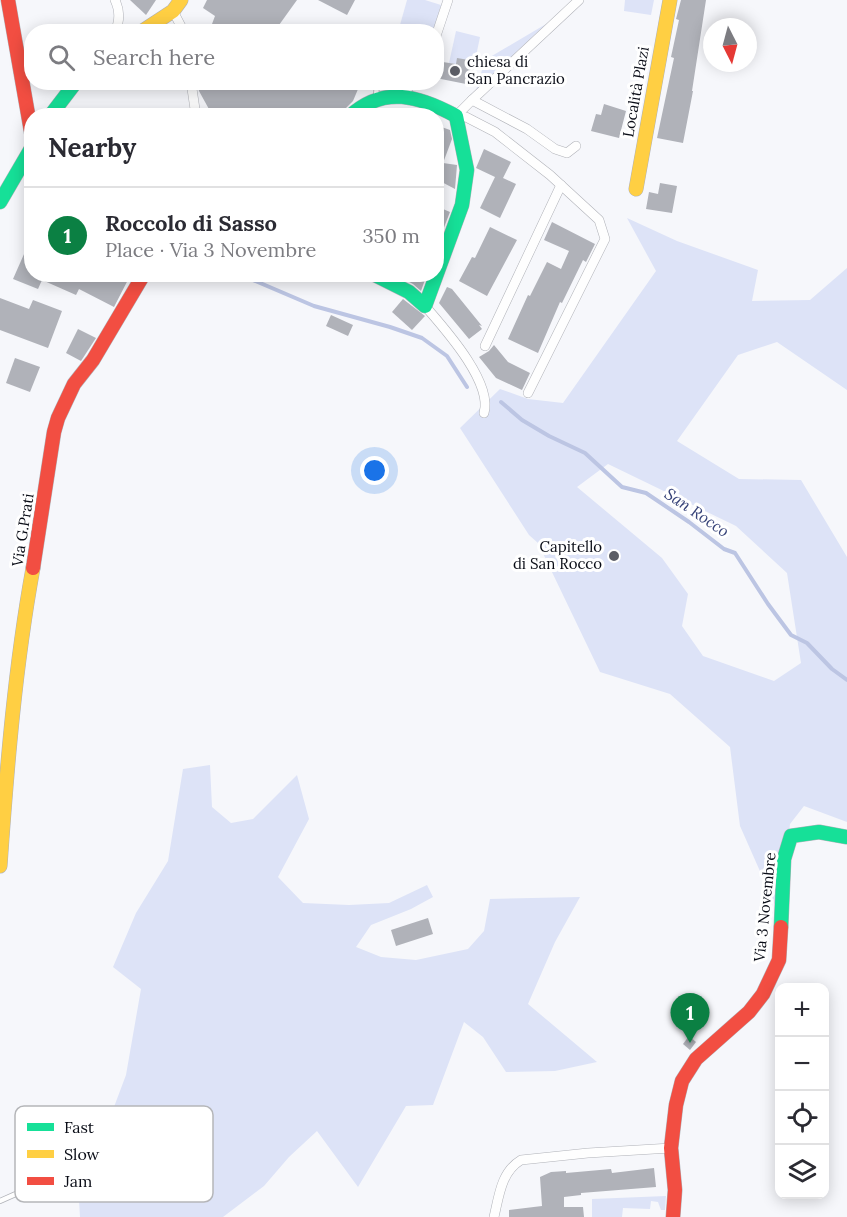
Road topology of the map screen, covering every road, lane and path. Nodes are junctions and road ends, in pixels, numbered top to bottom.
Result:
1 (8, 0) edge
2 (115, 0) edge
3 (447, 0) edge
4 (579, 0) edge
5 (670, 0) edge
6 (177, 6) edge
7 (117, 24) edge
8 (152, 24) edge
9 (182, 24) edge
10 (440, 24) edge
11 (69, 90) edge
12 (192, 90) edge
13 (376, 90) edge
14 (407, 90) edge
15 (403, 96) junction
16 (472, 100) junction
17 (27, 108) edge
18 (55, 108) edge
19 (194, 108) edge
20 (356, 108) edge
21 (443, 108) edge
22 (444, 109) edge
23 (456, 116) junction
24 (576, 146) dead end
25 (24, 161) edge
26 (561, 185) junction
27 (636, 189) dead end
28 (0, 202) edge
29 (444, 254) edge
30 (139, 282) edge
31 (390, 282) edge
32 (434, 282) edge
33 (425, 306) junction
34 (485, 346) dead end
35 (528, 393) dead end
36 (484, 413) dead end
37 (847, 837) edge
38 (0, 866) edge
39 (671, 1148) junction
40 (15, 1194) edge
41 (0, 1201) edge
42 (494, 1217) edge
43 (673, 1217) edge

1 - 17 street
2 - 7 street
3 - 10 street
4 - 16 street
5 - 27 street, Località Plazi
6 - 8 street
6 - 9 street
11 - 18 street
12 - 19 street
13 - 15 street
13 - 20 street
14 - 15 street
15 - 21 street
16 - 23 street
16 - 24 street
22 - 23 street
23 - 26 street
23 - 29 street
25 - 28 street
26 - 34 street
26 - 35 street
30 - 38 street, Via G.Prati
31 - 33 street
32 - 33 street
33 - 36 street
37 - 39 street, Via 3 Novembre
39 - 42 street
39 - 43 street, Via 3 Novembre
40 - 41 lane

